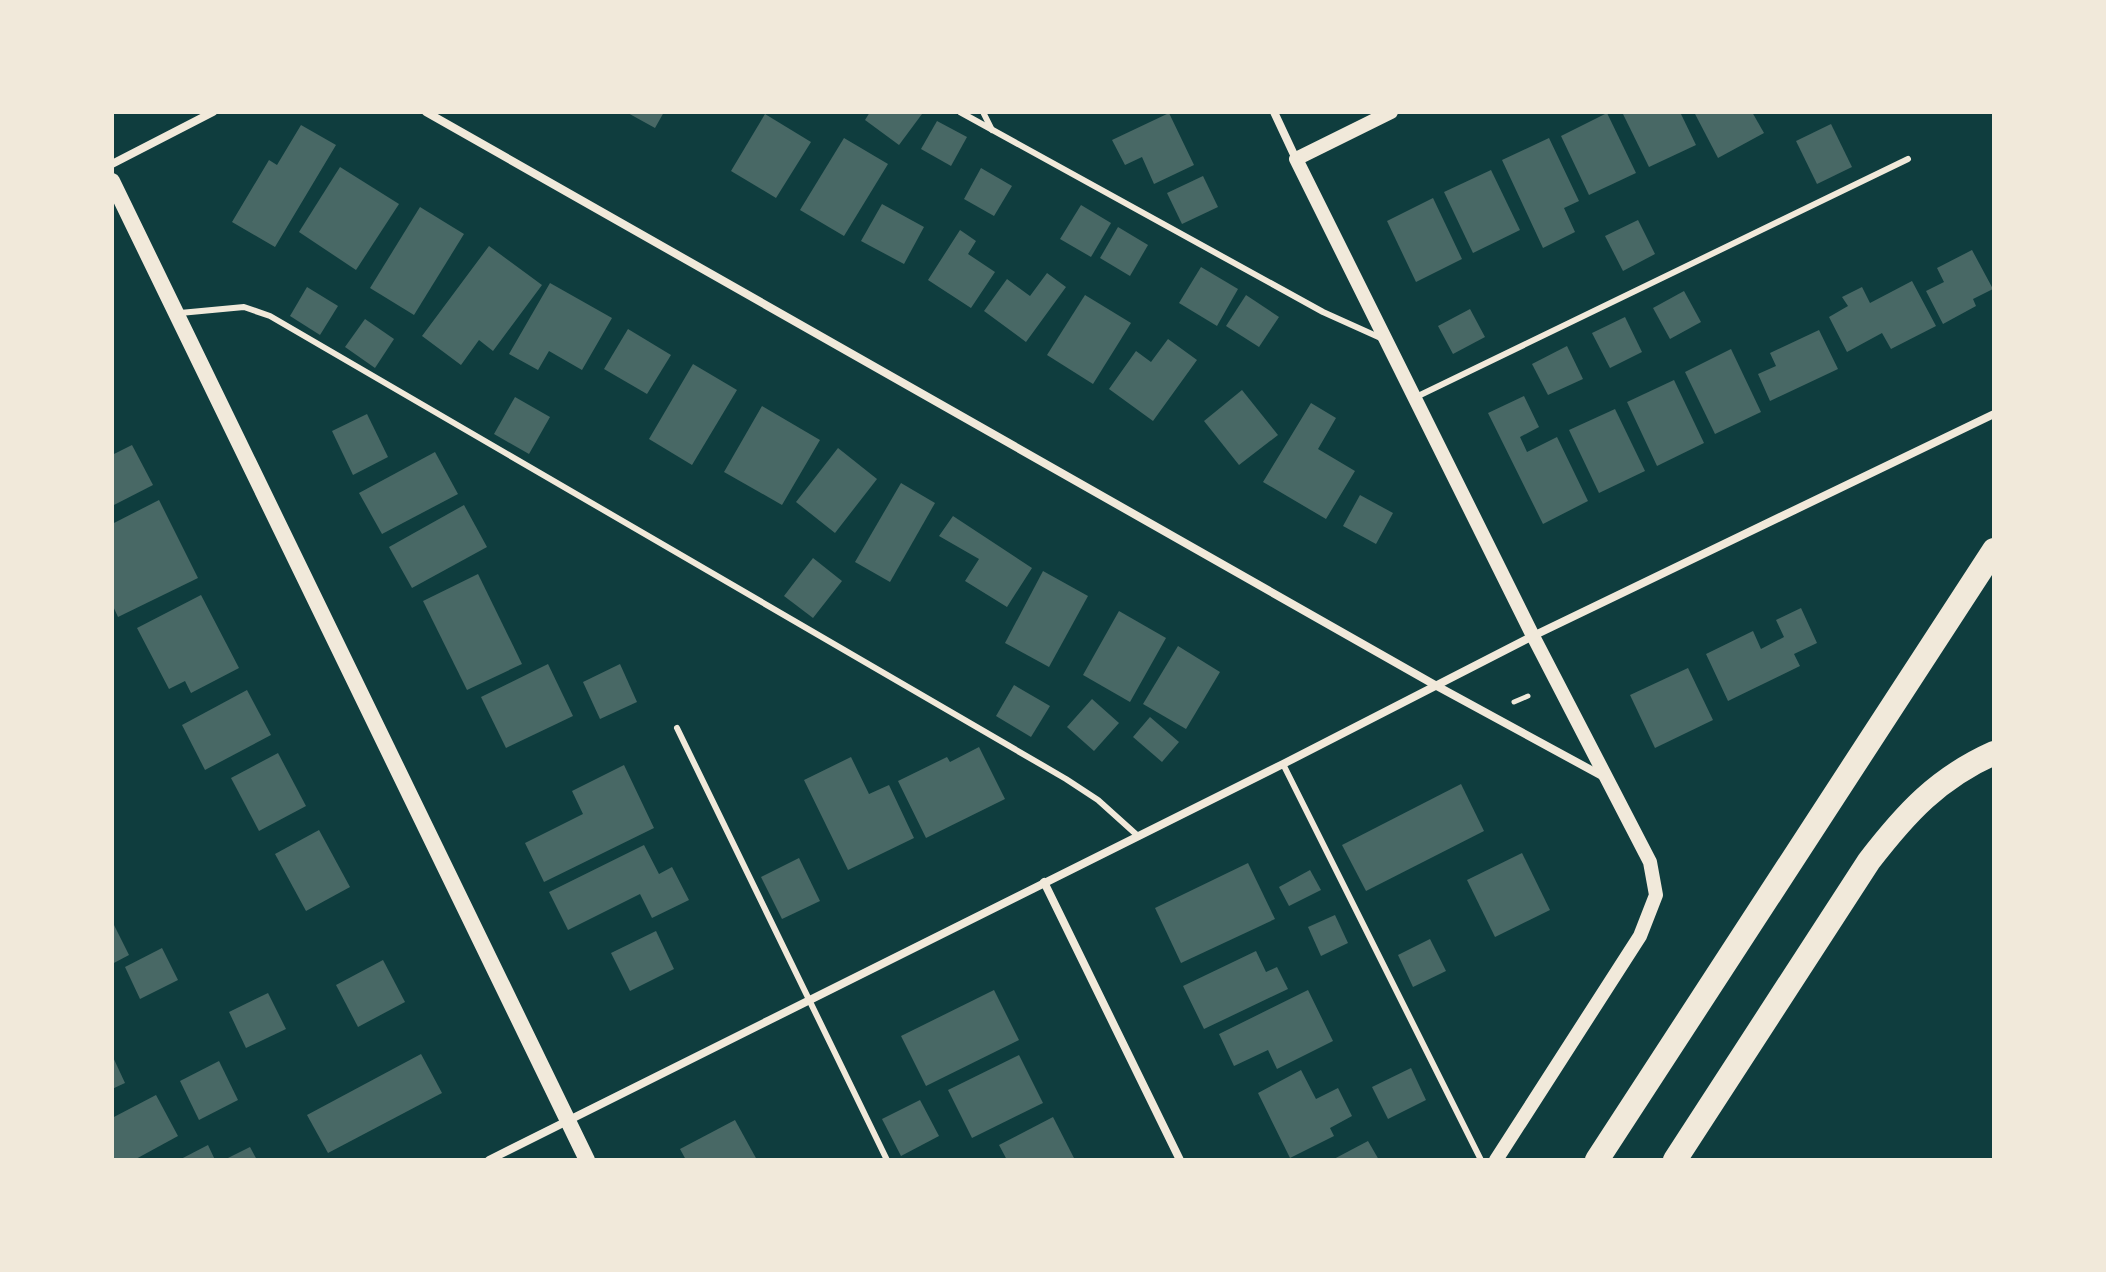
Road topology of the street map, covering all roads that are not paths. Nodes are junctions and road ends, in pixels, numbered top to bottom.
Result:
1 (213, 112) edge
2 (426, 112) edge
3 (960, 112) edge
4 (983, 112) edge
5 (1274, 112) edge
6 (1391, 112) edge
7 (992, 130) junction
8 (1296, 159) junction
9 (1908, 159) dead end
10 (112, 164) edge
11 (112, 181) edge
12 (176, 314) junction
13 (1385, 339) junction
14 (1414, 398) junction
15 (1994, 414) edge
16 (1994, 550) edge
17 (1533, 636) junction
18 (1435, 685) junction
19 (677, 728) dead end
20 (1994, 753) edge
21 (1283, 764) junction
22 (1605, 777) junction
23 (1138, 836) junction
24 (1044, 882) junction
25 (808, 999) junction
26 (568, 1120) junction
27 (489, 1160) edge
28 (587, 1160) edge
29 (887, 1160) edge
30 (1180, 1160) edge
31 (1481, 1160) edge
32 (1496, 1160) edge
33 (1597, 1160) edge
34 (1675, 1160) edge

1 - 10 street
2 - 18 street
3 - 7 lane
4 - 7 lane
5 - 8 street
6 - 8 street
7 - 13 lane
8 - 13 street
9 - 14 lane
11 - 12 main road
12 - 23 lane
12 - 26 main road
13 - 14 street
14 - 17 street
15 - 17 street
16 - 33 highway
17 - 18 street
17 - 22 street
18 - 21 street
18 - 22 street
19 - 25 lane
20 - 34 highway
21 - 23 street
21 - 31 lane
22 - 32 street
23 - 24 street
24 - 25 street
24 - 30 street
25 - 26 street
25 - 29 lane
26 - 27 street
26 - 28 main road

